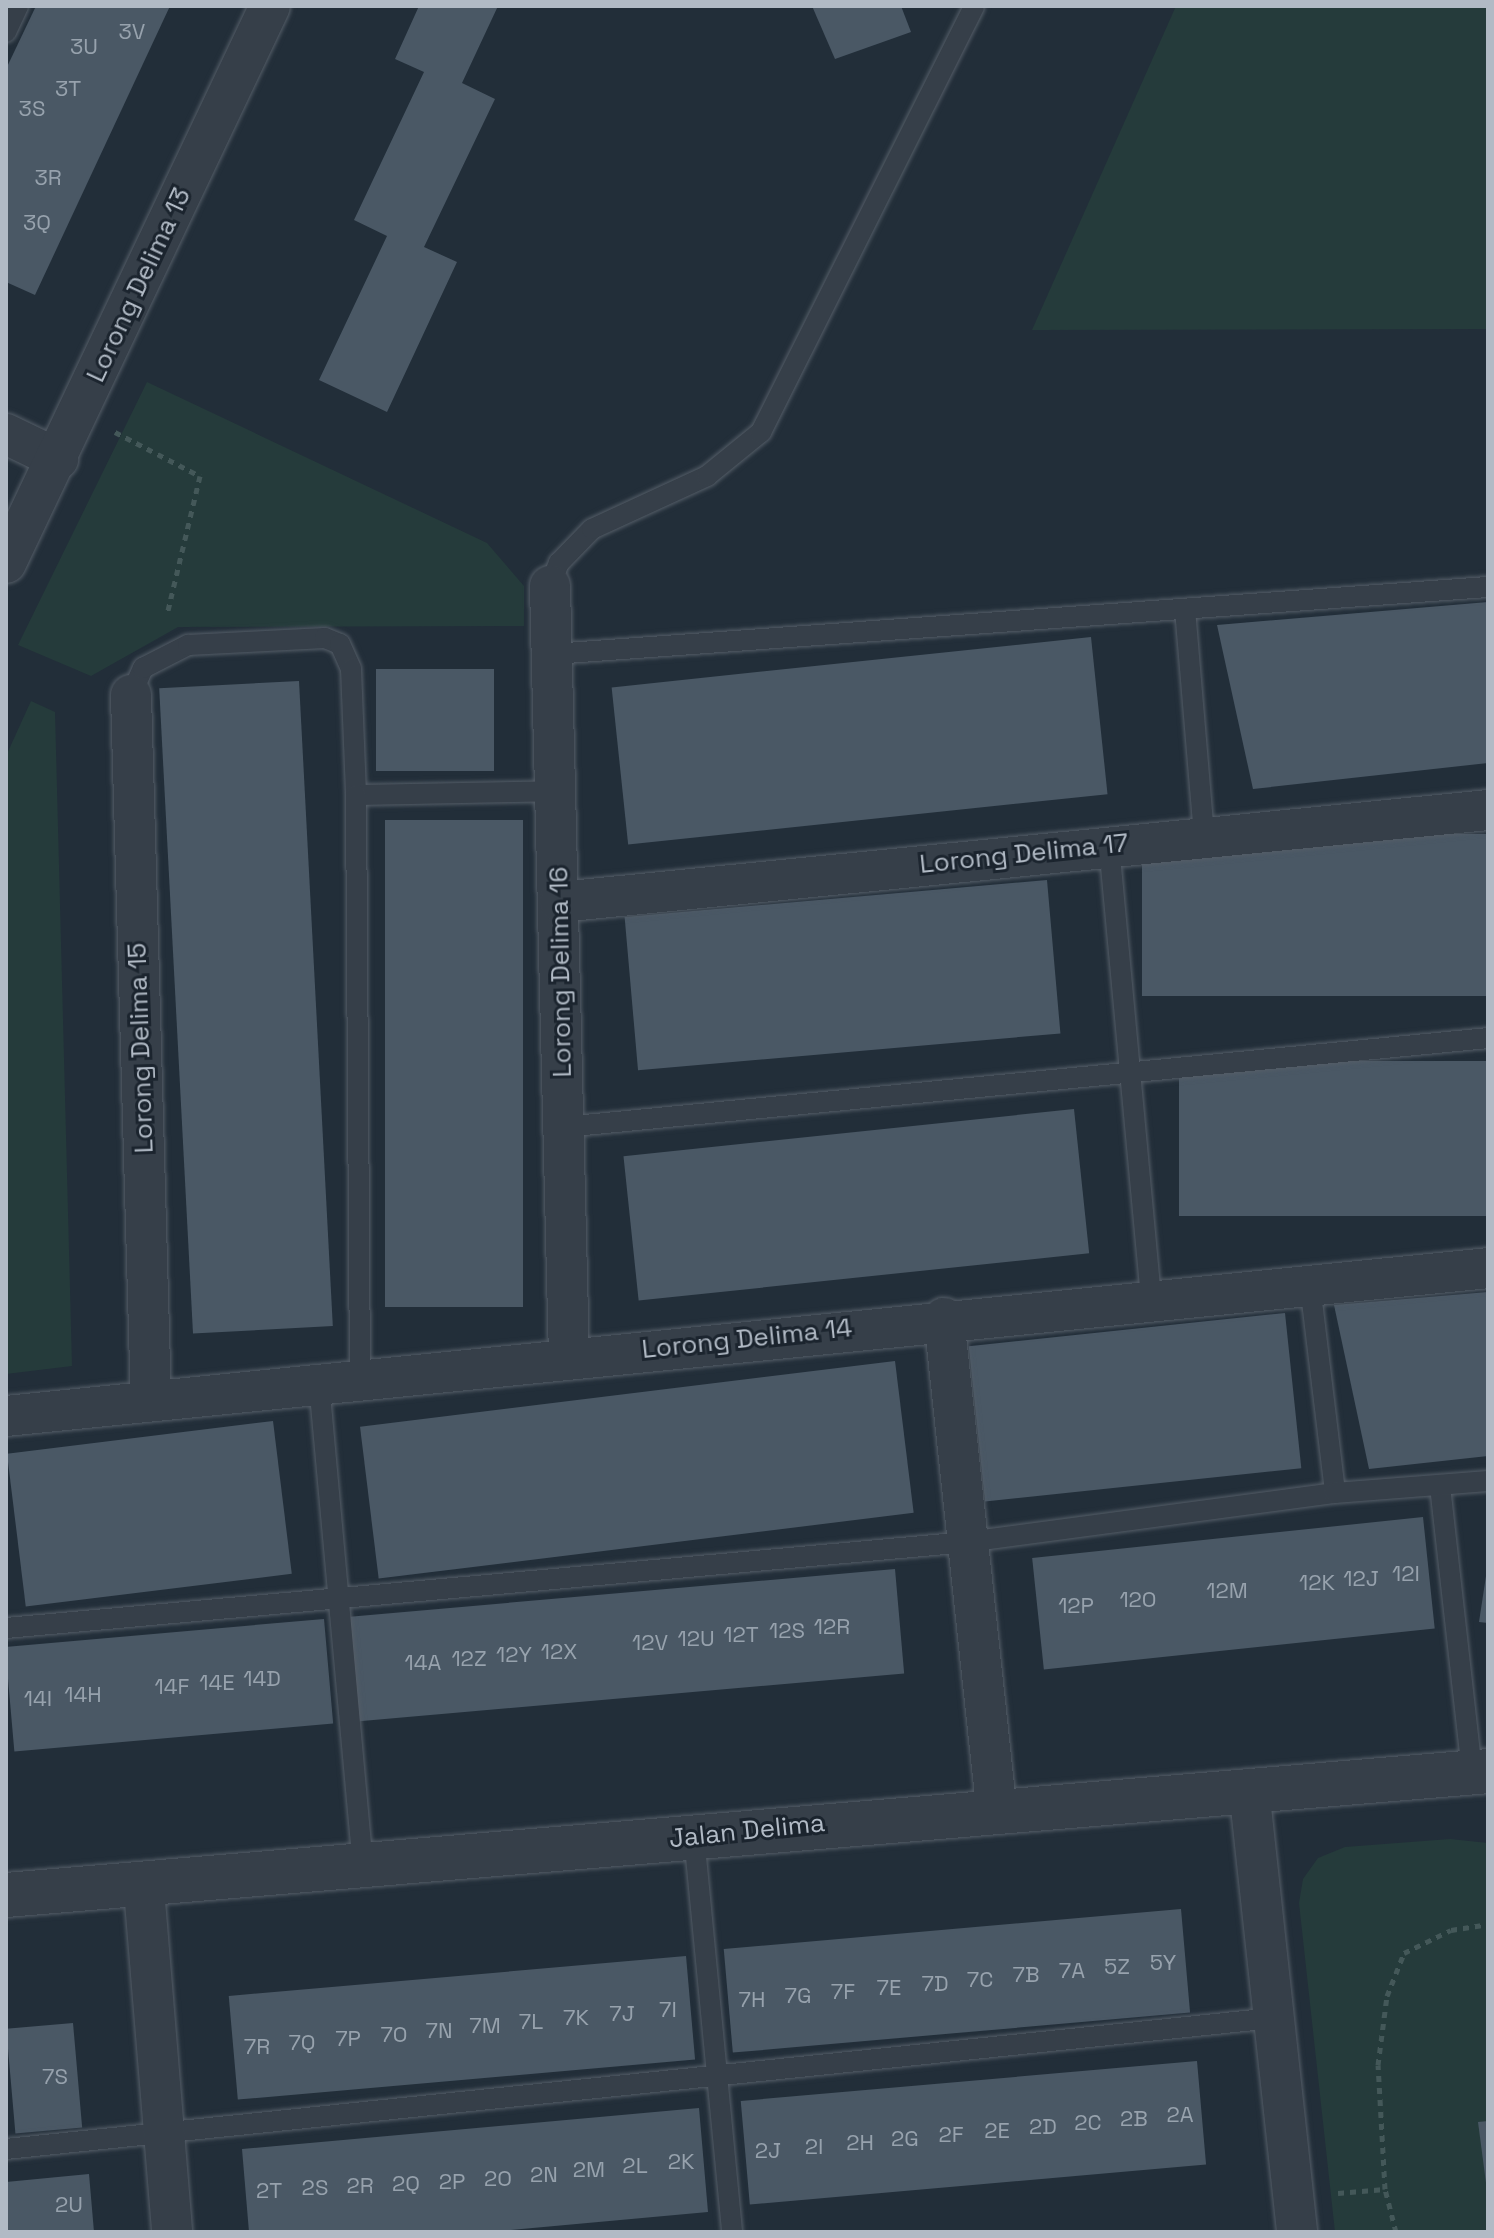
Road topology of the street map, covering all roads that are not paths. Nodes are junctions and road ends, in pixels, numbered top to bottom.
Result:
1 (18, 6) edge
2 (270, 6) edge
3 (974, 6) edge
4 (6, 32) edge
5 (6, 434) edge
6 (58, 459) junction
7 (6, 563) edge
8 (550, 586) joint
9 (1488, 587) edge
10 (1185, 609) junction
11 (553, 654) junction
12 (131, 695) joint
13 (556, 791) junction
14 (356, 795) junction
15 (1488, 810) edge
16 (1204, 837) junction
17 (1109, 845) junction
18 (560, 902) junction
19 (1488, 1038) edge
20 (1131, 1075) junction
21 (564, 1127) junction
22 (1488, 1268) edge
23 (1310, 1285) junction
24 (1151, 1300) junction
25 (944, 1318) junction
26 (569, 1357) junction
27 (360, 1379) junction
28 (319, 1383) junction
29 (151, 1401) junction
30 (6, 1416) edge
31 (1488, 1481) edge
32 (1440, 1486) junction
33 (1335, 1493) junction
34 (967, 1542) junction
35 (341, 1594) junction
36 (6, 1628) edge
37 (1480, 1771) edge
38 (1249, 1789) junction
39 (996, 1807) junction
40 (694, 1836) junction
41 (363, 1869) junction
42 (144, 1889) junction
43 (6, 1895) edge
44 (1274, 2018) junction
45 (715, 2072) junction
46 (165, 2134) junction
47 (6, 2149) edge
48 (172, 2232) edge
49 (732, 2232) edge
50 (1297, 2232) edge

1 - 4 lane
2 - 6 street, Lorong Delima 13
3 - 8 lane
5 - 6 street
6 - 7 street, Lorong Delima 13
8 - 11 street, Lorong Delima 16
9 - 10 lane
10 - 11 lane
10 - 16 lane
11 - 13 street, Lorong Delima 16
12 - 14 lane
12 - 29 street, Lorong Delima 15
13 - 14 lane
13 - 18 street, Lorong Delima 16
14 - 27 lane
15 - 16 street, Lorong Delima 17
16 - 17 street, Lorong Delima 17
17 - 18 street, Lorong Delima 17
17 - 20 lane
18 - 21 street, Lorong Delima 16
19 - 20 lane
20 - 21 lane
20 - 24 lane
21 - 26 street, Lorong Delima 16
22 - 23 street, Lorong Delima 14
23 - 24 street, Lorong Delima 14
23 - 33 lane
24 - 25 street, Lorong Delima 14
25 - 26 street, Lorong Delima 14
25 - 34 street
26 - 27 street, Lorong Delima 14
27 - 28 street, Lorong Delima 14
28 - 29 street, Lorong Delima 14
28 - 35 lane
29 - 30 street, Lorong Delima 14
31 - 32 lane
32 - 33 lane
32 - 37 lane
33 - 34 lane
34 - 35 lane
34 - 39 street
35 - 36 lane
35 - 41 lane
37 - 38 street, Jalan Delima
38 - 39 street, Jalan Delima
38 - 44 street
39 - 40 street, Jalan Delima
40 - 41 street, Jalan Delima
40 - 45 lane
41 - 42 street, Jalan Delima
42 - 43 street, Jalan Delima
42 - 46 street
44 - 45 lane
44 - 50 street
45 - 46 lane
45 - 49 lane
46 - 47 lane
46 - 48 street

